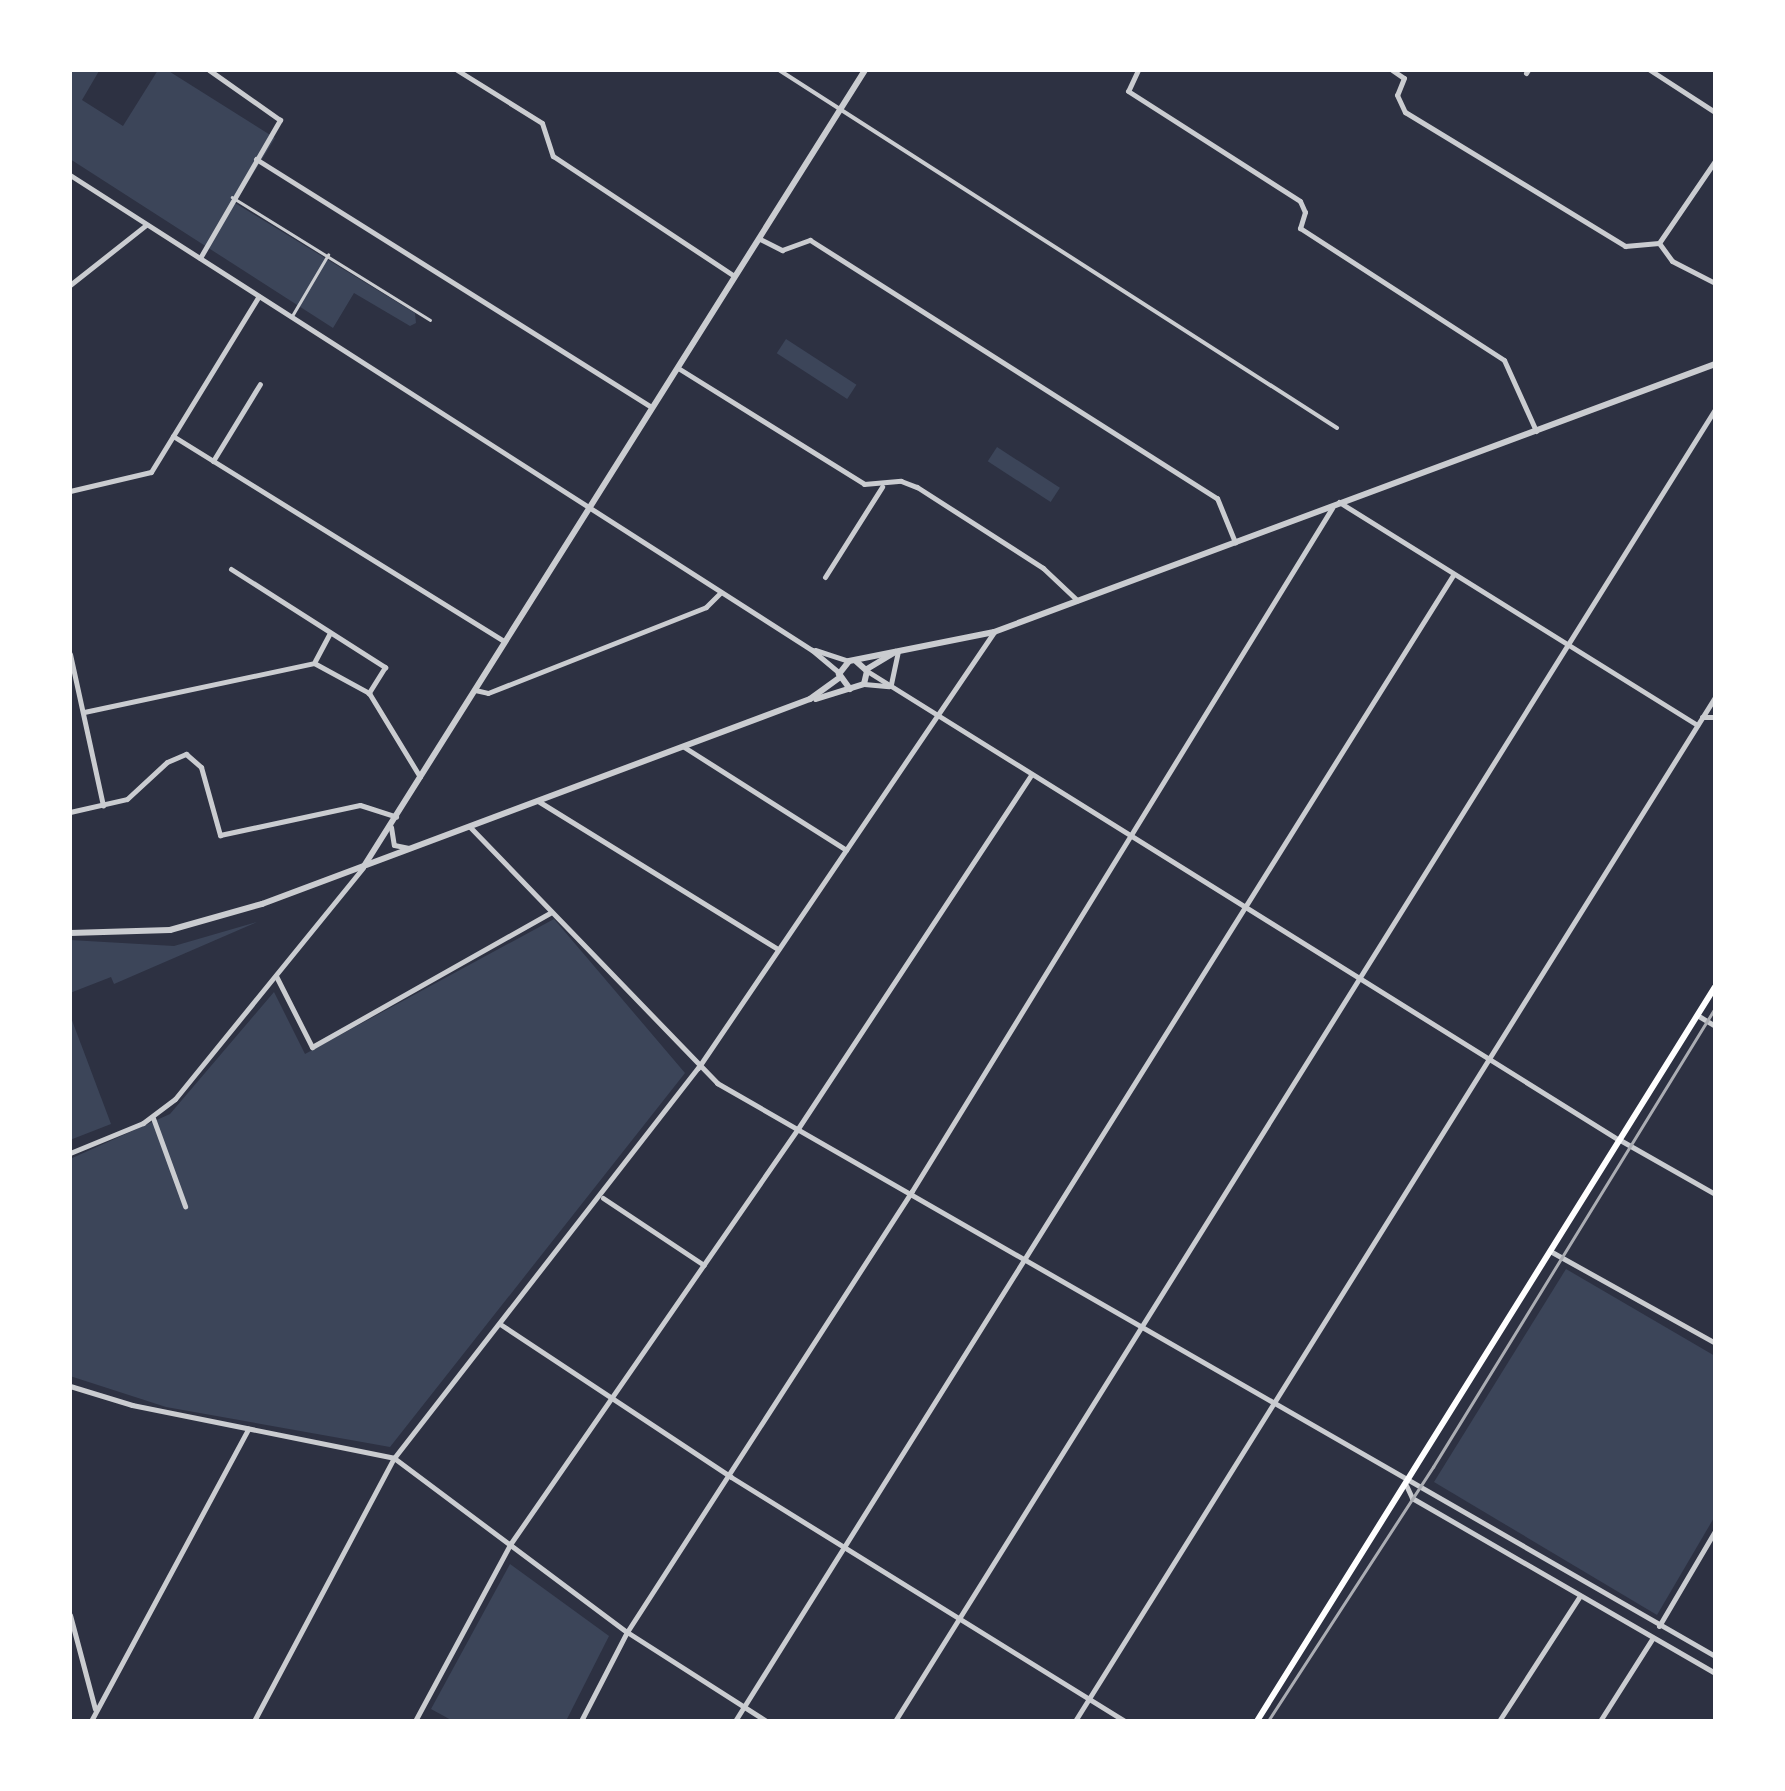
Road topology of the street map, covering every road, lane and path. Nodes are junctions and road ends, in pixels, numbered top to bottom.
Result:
1 (209, 70) edge
2 (457, 70) edge
3 (779, 70) edge
4 (865, 70) edge
5 (1650, 70) edge
6 (1139, 71) edge
7 (1398, 73) edge
8 (838, 112) junction
9 (1715, 112) edge
10 (256, 158) junction
11 (1715, 161) edge
12 (70, 175) edge
13 (232, 197) junction
14 (146, 224) junction
15 (757, 237) junction
16 (1659, 243) junction
17 (328, 255) junction
18 (200, 258) junction
19 (733, 275) junction
20 (1715, 283) edge
21 (70, 285) edge
22 (259, 296) junction
23 (291, 317) junction
24 (430, 320) dead end
25 (1715, 364) edge
26 (675, 366) junction
27 (260, 384) dead end
28 (650, 406) junction
29 (1715, 409) edge
30 (1336, 428) dead end
31 (1536, 431) junction
32 (173, 436) junction
33 (213, 460) junction
34 (883, 485) junction
35 (70, 491) edge
36 (1336, 503) junction
37 (587, 506) junction
38 (1236, 542) junction
39 (231, 569) dead end
40 (1454, 575) junction
41 (824, 578) dead end
42 (721, 592) junction
43 (1077, 600) junction
44 (994, 632) junction
45 (330, 633) junction
46 (504, 641) junction
47 (1568, 646) junction
48 (812, 650) junction
49 (902, 650) junction
50 (70, 654) edge
51 (853, 661) junction
52 (314, 662) junction
53 (867, 670) junction
54 (839, 676) junction
55 (864, 684) junction
56 (892, 686) junction
57 (74, 689) edge
58 (850, 689) junction
59 (475, 690) junction
60 (369, 694) junction
61 (1715, 696) edge
62 (810, 700) junction
63 (84, 712) junction
64 (936, 715) junction
65 (1702, 717) junction
66 (1715, 717) edge
67 (1697, 725) junction
68 (684, 747) junction
69 (1031, 775) junction
70 (420, 778) junction
71 (538, 801) junction
72 (103, 805) junction
73 (70, 812) edge
74 (394, 820) junction
75 (469, 826) junction
76 (1130, 836) junction
77 (412, 848) junction
78 (846, 850) junction
79 (364, 866) junction
80 (1247, 906) junction
81 (550, 913) junction
82 (70, 933) edge
83 (778, 949) junction
84 (276, 975) junction
85 (1359, 978) junction
86 (1715, 987) edge
87 (1697, 1015) junction
88 (1715, 1026) edge
89 (1490, 1062) junction
90 (698, 1068) junction
91 (152, 1118) junction
92 (797, 1130) junction
93 (1619, 1140) junction
94 (70, 1153) edge
95 (912, 1191) junction
96 (1715, 1194) edge
97 (603, 1198) junction
98 (185, 1206) dead end
99 (1550, 1251) junction
100 (1027, 1258) junction
101 (704, 1265) junction
102 (500, 1324) junction
103 (1146, 1329) junction
104 (1715, 1344) edge
105 (70, 1386) edge
106 (614, 1397) junction
107 (1277, 1404) junction
108 (248, 1429) junction
109 (394, 1458) junction
110 (731, 1477) junction
111 (1405, 1482) junction
112 (1472, 1519) junction
113 (1466, 1530) junction
114 (1715, 1531) edge
115 (510, 1543) junction
116 (845, 1544) junction
117 (1580, 1596) junction
118 (70, 1615) edge
119 (961, 1616) junction
120 (1659, 1626) junction
121 (627, 1632) junction
122 (1652, 1638) junction
123 (1715, 1656) edge
124 (1715, 1672) edge
125 (1088, 1699) junction
126 (743, 1706) junction
127 (96, 1712) junction
128 (91, 1721) edge
129 (254, 1721) edge
130 (415, 1721) edge
131 (581, 1721) edge
132 (735, 1721) edge
133 (766, 1721) edge
134 (895, 1721) edge
135 (1075, 1721) edge
136 (1124, 1721) edge
137 (1256, 1721) edge
138 (1499, 1721) edge
139 (1600, 1721) edge

1 - 10 street
2 - 19 street
3 - 8 street
4 - 8 street
5 - 9 street
6 - 31 street
7 - 16 street
8 - 15 street
8 - 30 street
10 - 13 street
10 - 28 street
11 - 16 street
12 - 14 street
13 - 17 lane
13 - 18 street
14 - 18 street
14 - 21 street
15 - 19 street
15 - 38 street
16 - 20 street
17 - 23 lane
17 - 24 lane
18 - 22 street
19 - 26 street
22 - 23 street
22 - 32 street
23 - 37 street
25 - 31 street
26 - 28 street
26 - 34 street
27 - 33 street
28 - 37 street
29 - 47 street
31 - 36 street
32 - 33 street
32 - 35 street
33 - 46 street
34 - 41 street
34 - 43 street
36 - 38 street
36 - 40 street
36 - 76 street
37 - 42 street
37 - 46 street
38 - 43 street
39 - 45 street
40 - 47 street
40 - 80 street
42 - 48 street
42 - 59 street
43 - 44 street
44 - 49 street
44 - 64 street
45 - 52 street
45 - 60 street
46 - 59 street
47 - 67 street
47 - 85 street
48 - 51 street
48 - 54 street
49 - 51 street
49 - 53 street
49 - 56 street
50 - 57 street
51 - 53 street
51 - 54 street
52 - 60 street
52 - 63 street
53 - 55 street
53 - 56 street
54 - 58 street
54 - 62 street
55 - 56 street
55 - 58 street
56 - 64 street
57 - 63 street
58 - 62 street
59 - 70 street
60 - 70 street
61 - 65 street
62 - 68 street
63 - 72 street
64 - 69 street
64 - 78 street
65 - 66 street
65 - 67 street
67 - 89 street
68 - 71 street
68 - 78 street
69 - 76 street
69 - 92 street
70 - 74 street
71 - 75 street
71 - 83 street
72 - 73 street
72 - 74 street
74 - 77 street
74 - 79 street
75 - 77 street
75 - 81 street
76 - 80 street
76 - 95 street
77 - 79 street
78 - 83 street
79 - 82 street
79 - 84 street
80 - 85 street
80 - 100 street
81 - 84 street
81 - 90 street
83 - 90 street
84 - 91 street
85 - 89 street
85 - 103 street
86 - 87 main road
87 - 88 street
87 - 93 main road
89 - 93 street
89 - 107 street
90 - 92 street
90 - 97 street
91 - 94 street
91 - 98 street
92 - 95 street
92 - 101 street
93 - 96 street
93 - 99 main road
95 - 100 street
95 - 110 street
97 - 101 street
97 - 102 street
99 - 104 street
99 - 111 main road
100 - 103 street
100 - 116 street
101 - 106 street
102 - 106 street
102 - 109 street
103 - 107 street
103 - 119 street
105 - 108 street
106 - 110 street
106 - 115 street
107 - 111 street
107 - 125 street
108 - 109 street
108 - 127 street
109 - 115 street
109 - 129 street
110 - 116 street
110 - 121 street
111 - 112 street
111 - 113 street
111 - 137 main road
112 - 113 street
112 - 120 street
113 - 117 street
114 - 120 street
115 - 121 street
115 - 130 street
116 - 119 street
116 - 126 street
117 - 122 street
117 - 138 street
118 - 127 street
119 - 125 street
119 - 134 street
120 - 123 street
121 - 126 street
121 - 131 street
122 - 124 street
122 - 139 street
125 - 135 street
125 - 136 street
126 - 132 street
126 - 133 street
127 - 128 street

